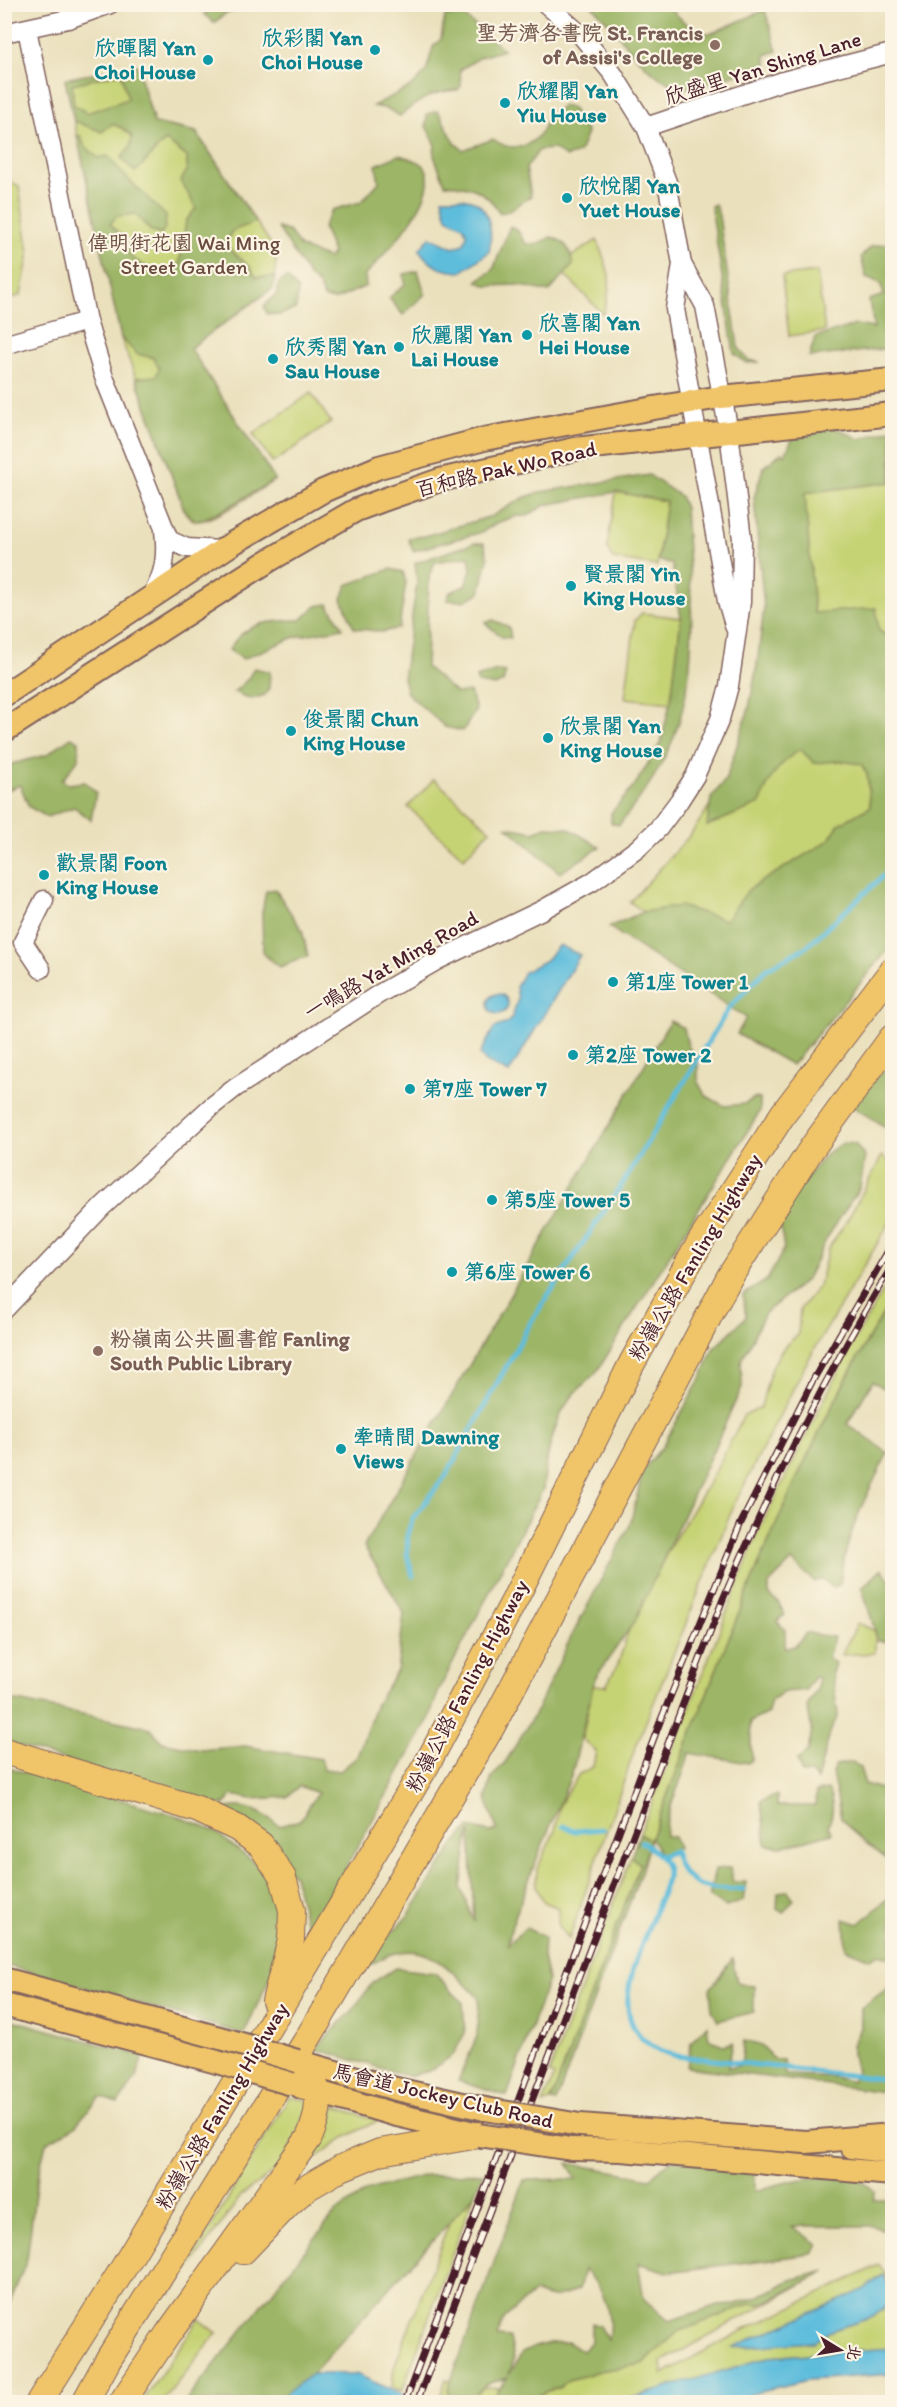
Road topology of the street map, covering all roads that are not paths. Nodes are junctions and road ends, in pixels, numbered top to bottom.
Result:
1 (110, 4) edge
2 (546, 4) edge
3 (27, 29) junction
4 (4, 33) edge
5 (892, 53) edge
6 (646, 127) junction
7 (682, 264) junction
8 (87, 321) junction
9 (4, 345) edge
10 (892, 380) edge
11 (720, 397) junction
12 (691, 402) junction
13 (892, 414) edge
14 (729, 432) junction
15 (697, 436) junction
16 (163, 528) junction
17 (220, 550) junction
18 (152, 595) junction
19 (736, 631) junction
20 (4, 695) edge
21 (4, 731) edge
22 (44, 900) dead end
23 (41, 969) dead end
24 (892, 971) edge
25 (892, 1038) edge
26 (4, 1310) edge
27 (4, 1751) edge
28 (4, 1979) edge
29 (4, 2005) edge
30 (266, 2030) junction
31 (297, 2061) junction
32 (324, 2099) junction
33 (479, 2134) junction
34 (892, 2135) edge
35 (806, 2142) junction
36 (892, 2152) edge
37 (892, 2174) edge
38 (168, 2334) junction
39 (39, 2403) edge
40 (85, 2403) edge
41 (122, 2403) edge

1 - 3 street
2 - 6 street
3 - 4 street
3 - 8 street
5 - 6 street, 欣盛里 Yan Shing Lane
6 - 7 street
7 - 11 street, 一鳴路 Yat Ming Road
7 - 12 street, 一鳴路 Yat Ming Road
8 - 9 street
8 - 16 street
10 - 11 main road, 百和路 Pak Wo Road
11 - 12 main road, 百和路 Pak Wo Road
11 - 14 street, 一鳴路 Yat Ming Road
12 - 15 street, 一鳴路 Yat Ming Road
12 - 17 main road, 百和路 Pak Wo Road
13 - 14 main road, 百和路 Pak Wo Road
14 - 15 main road, 百和路 Pak Wo Road
14 - 19 street, 一鳴路 Yat Ming Road
15 - 19 street, 一鳴路 Yat Ming Road
15 - 21 main road, 百和路 Pak Wo Road
16 - 17 street
16 - 18 street
17 - 18 main road, 百和路 Pak Wo Road
18 - 20 main road, 百和路 Pak Wo Road
19 - 26 street, 一鳴路 Yat Ming Road
22 - 23 street
24 - 30 highway, 粉嶺公路 Fanling Highway
25 - 40 highway, 粉嶺公路 Fanling Highway
27 - 30 highway
28 - 31 main road, 馬會道 Jockey Club Road, bridge
29 - 32 main road, 馬會道 Jockey Club Road, bridge
30 - 39 highway, 粉嶺公路 Fanling Highway
31 - 32 highway
31 - 35 main road, 馬會道 Jockey Club Road, bridge
32 - 33 main road, 馬會道 Jockey Club Road
32 - 38 highway
33 - 37 main road, 馬會道 Jockey Club Road, bridge
33 - 38 highway
34 - 35 main road, 馬會道 Jockey Club Road
35 - 36 main road
38 - 41 highway

